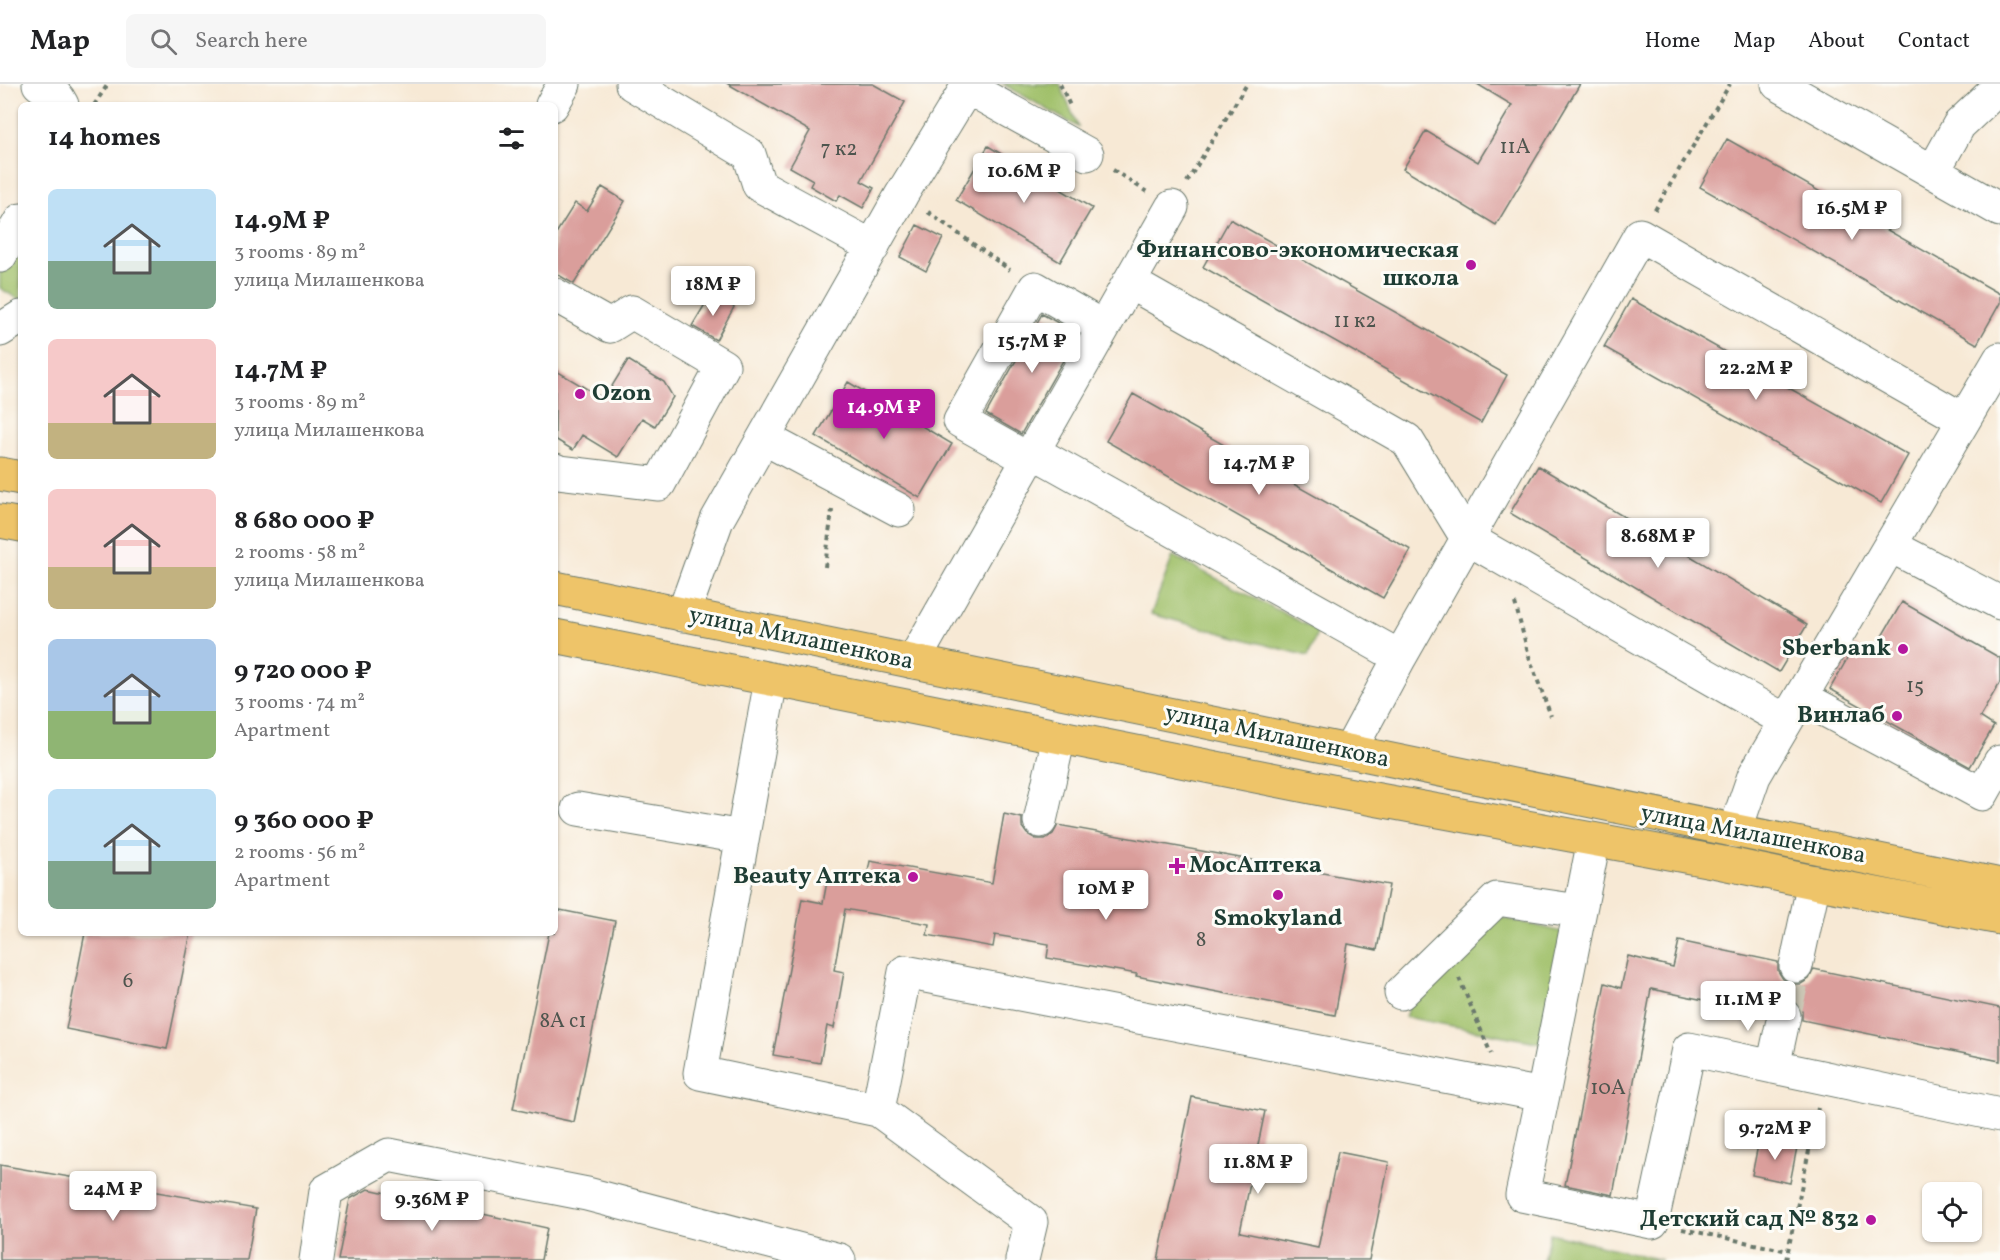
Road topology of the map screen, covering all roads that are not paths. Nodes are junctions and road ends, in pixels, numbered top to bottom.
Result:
1 (39, 84) edge
2 (564, 84) edge
3 (632, 84) edge
4 (1778, 84) edge
5 (968, 86) edge
6 (1993, 92) edge
7 (60, 102) edge
8 (554, 102) edge
9 (1087, 154) dead end
10 (1933, 172) junction
11 (1172, 207) road end
12 (2000, 210) edge
13 (18, 225) edge
14 (873, 247) junction
15 (0, 256) edge
16 (1129, 282) junction
17 (558, 297) edge
18 (18, 319) edge
19 (1103, 327) junction
20 (0, 330) edge
21 (2000, 359) edge
22 (1964, 420) junction
23 (764, 438) junction
24 (1030, 455) junction
25 (558, 472) edge
26 (0, 474) edge
27 (18, 477) edge
28 (899, 510) dead end
29 (0, 520) edge
30 (18, 524) edge
31 (1467, 538) junction
32 (1892, 546) junction
33 (558, 589) edge
34 (2000, 603) edge
35 (683, 615) junction
36 (558, 637) edge
37 (1400, 657) junction
38 (913, 662) junction
39 (771, 680) junction
40 (1793, 709) junction
41 (1059, 737) junction
42 (1348, 752) junction
43 (2000, 762) edge
44 (578, 809) dead end
45 (1040, 821) dead end
46 (1735, 831) junction
47 (742, 837) junction
48 (1594, 840) junction
49 (1814, 882) junction
50 (2000, 885) edge
51 (1579, 911) junction
52 (2000, 918) edge
53 (1796, 966) tunnel mouth
54 (1401, 993) dead end
55 (1784, 1016) tunnel mouth
56 (1773, 1067) junction
57 (1543, 1095) junction
58 (878, 1110) junction
59 (2000, 1115) edge
60 (316, 1260) edge
61 (839, 1260) edge
62 (1022, 1260) edge

1 - 7 lane
2 - 8 lane
3 - 14 lane
4 - 10 lane
5 - 9 lane
5 - 14 lane
6 - 10 lane
10 - 12 lane
11 - 16 lane
13 - 15 lane
14 - 23 lane
16 - 19 lane
16 - 31 lane
17 - 25 lane
18 - 20 lane
19 - 24 lane
19 - 24 lane
21 - 22 lane
22 - 31 lane
22 - 32 lane
23 - 28 lane
23 - 35 lane
24 - 37 lane
24 - 38 lane
26 - 27 main road
29 - 30 main road
31 - 37 lane
31 - 40 lane
32 - 34 lane
32 - 40 lane
33 - 35 main road, улица Милашенкова
35 - 38 main road, улица Милашенкова
36 - 39 main road, улица Милашенкова
37 - 42 lane
38 - 42 main road, улица Милашенкова
39 - 41 main road, улица Милашенкова
39 - 47 lane
40 - 43 lane
40 - 46 lane
41 - 45 lane
41 - 48 main road, улица Милашенкова
42 - 46 main road, улица Милашенкова
44 - 47 lane
46 - 50 main road, улица Милашенкова
47 - 58 lane
48 - 49 main road, улица Милашенкова
48 - 51 lane
49 - 52 main road, улица Милашенкова
49 - 53 lane
51 - 54 lane
51 - 57 lane
55 - 56 lane
56 - 57 lane
56 - 59 lane
57 - 58 lane
58 - 62 lane
60 - 61 lane

